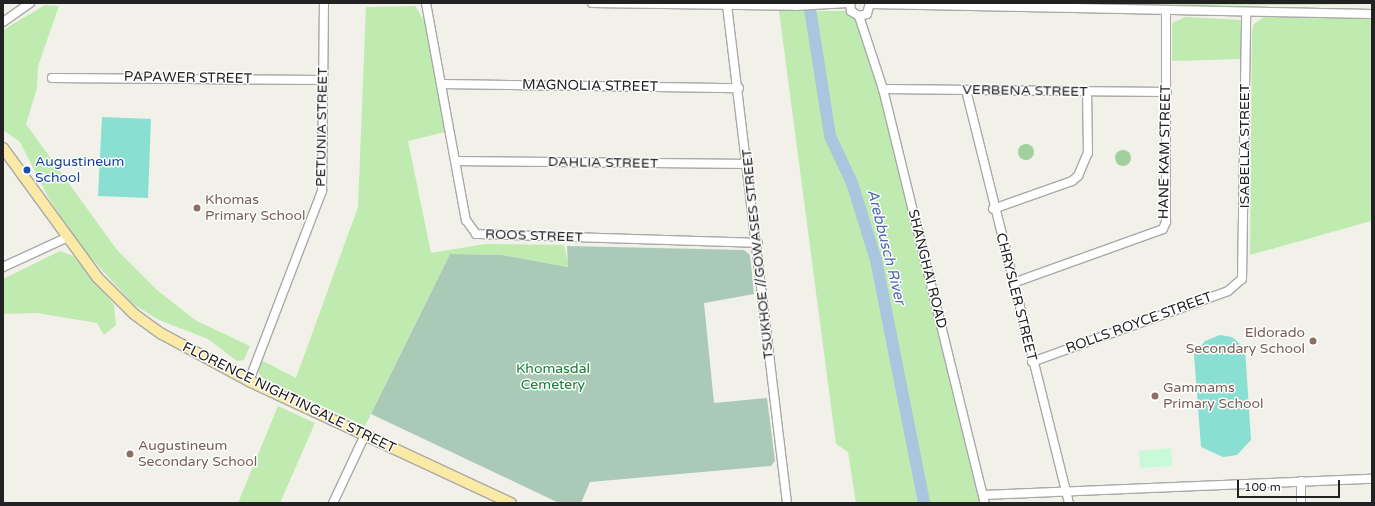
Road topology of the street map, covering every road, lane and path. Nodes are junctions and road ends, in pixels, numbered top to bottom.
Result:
1 (30, 3) edge
2 (324, 3) edge
3 (426, 3) edge
4 (592, 3) edge
5 (727, 5) junction
6 (850, 6) edge
7 (867, 10) edge
8 (1166, 11) junction
9 (1246, 12) junction
10 (1372, 14) edge
11 (3, 22) edge
12 (52, 78) dead end
13 (323, 80) junction
14 (442, 84) junction
15 (739, 88) junction
16 (883, 89) junction
17 (966, 90) junction
18 (1087, 92) junction
19 (1167, 92) junction
20 (3, 148) edge
21 (456, 161) junction
22 (749, 164) junction
23 (993, 209) junction
24 (66, 238) junction
25 (758, 243) junction
26 (3, 266) edge
27 (1242, 279) joint
28 (1013, 283) junction
29 (1032, 362) junction
30 (249, 381) junction
31 (365, 435) junction
32 (1372, 479) edge
33 (1301, 481) junction
34 (1067, 492) junction
35 (984, 499) edge
36 (332, 503) edge
37 (511, 503) edge
38 (787, 503) edge
39 (1069, 503) edge
40 (1301, 503) edge

1 - 11 street
2 - 13 street, PETUNIA STREET
3 - 14 street, ROOS STREET
4 - 5 street
5 - 6 street
5 - 15 street, TSUKHOE //GOWASES STREET
6 - 7 street
7 - 8 street
7 - 16 street, SHANGHAI ROAD
8 - 9 street
8 - 19 street, HANE KAM STREET
9 - 10 street
9 - 27 street, ISABELLA STREET
12 - 13 street, PAPAWER STREET
13 - 30 street, PETUNIA STREET
14 - 15 street, MAGNOLIA STREET
14 - 21 street, ROOS STREET
15 - 22 street, TSUKHOE //GOWASES STREET
16 - 17 street, VERBENA STREET
16 - 35 street, SHANGHAI ROAD
17 - 18 street, VERBENA STREET
17 - 23 street, CHRYSLER STREET
18 - 19 street, VERBENA STREET
18 - 23 street
19 - 28 street, HANE KAM STREET
20 - 24 main road, FLORENCE NIGHTINGALE STREET
21 - 22 street, DAHLIA STREET
21 - 25 street, ROOS STREET
22 - 25 street, TSUKHOE //GOWASES STREET
23 - 28 street, CHRYSLER STREET
24 - 26 street
24 - 30 main road, FLORENCE NIGHTINGALE STREET
25 - 38 street, TSUKHOE //GOWASES STREET
27 - 29 street, ROLLS ROYCE STREET
28 - 29 street, CHRYSLER STREET
29 - 34 street, CHRYSLER STREET
30 - 31 main road, FLORENCE NIGHTINGALE STREET
31 - 36 street
31 - 37 main road, FLORENCE NIGHTINGALE STREET
32 - 33 street
33 - 34 street
33 - 40 street
34 - 35 street
34 - 39 street, CHRYSLER STREET

